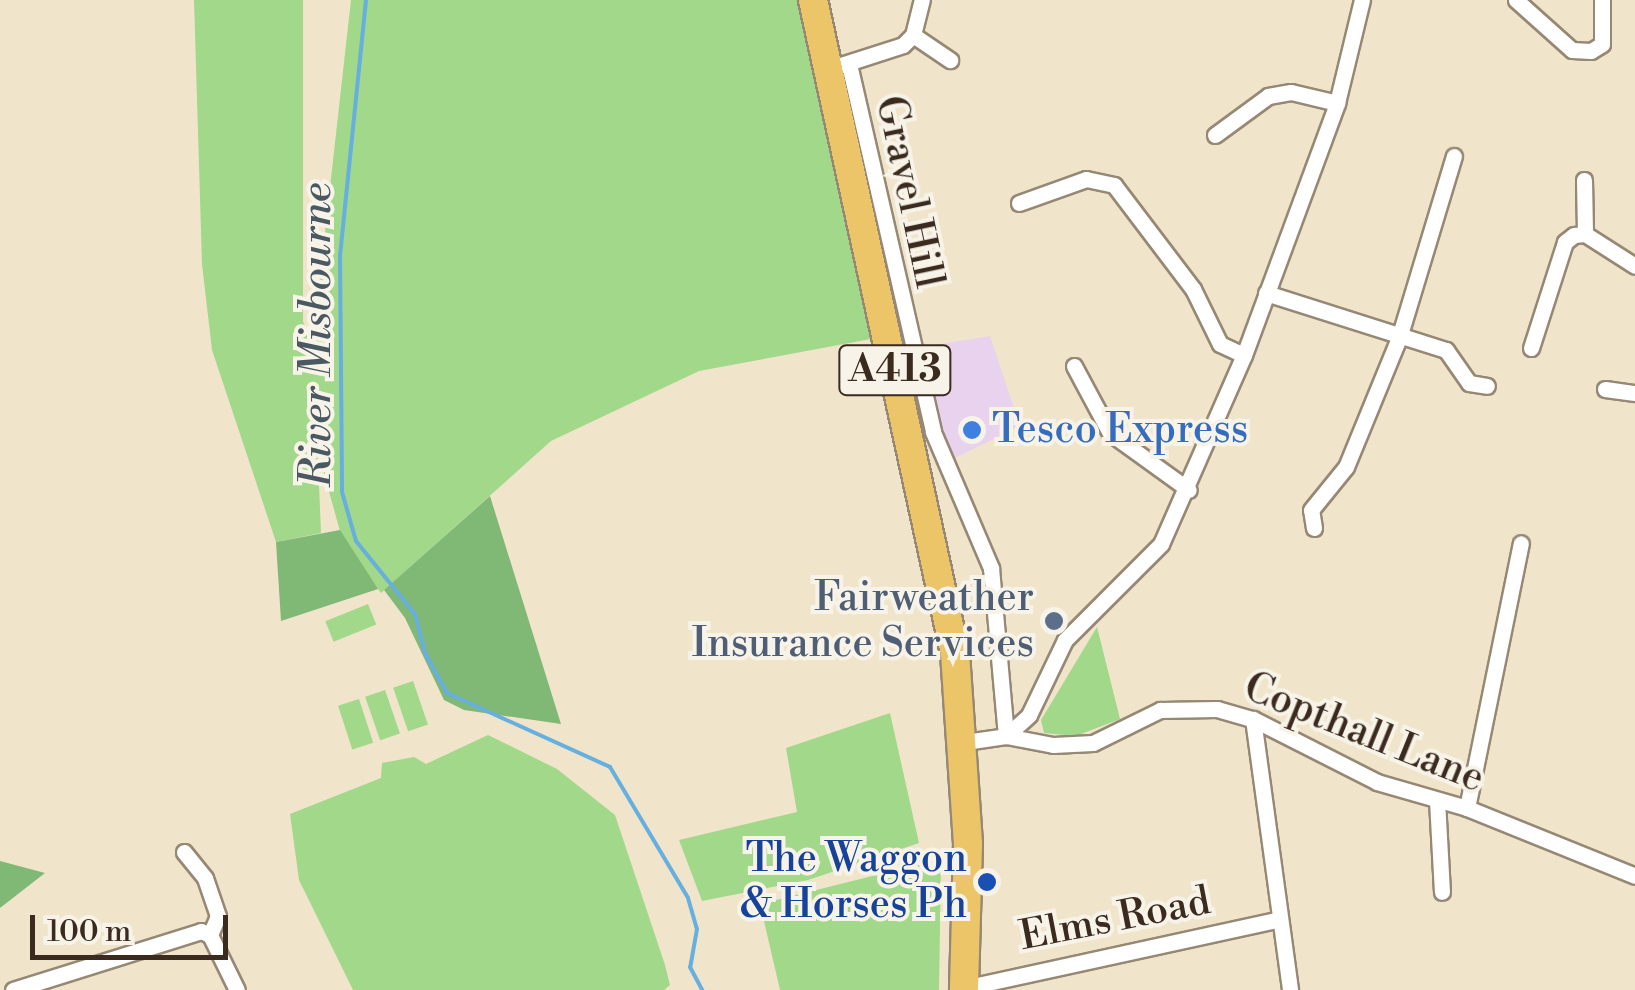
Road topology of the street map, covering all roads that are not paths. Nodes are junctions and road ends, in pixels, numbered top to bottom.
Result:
1 (814, 0) edge
2 (922, 0) edge
3 (1362, 0) edge
4 (1516, 0) edge
5 (1602, 0) edge
6 (913, 35) junction
7 (950, 60) dead end
8 (838, 66) junction
9 (1337, 103) junction
10 (1215, 135) dead end
11 (1454, 156) dead end
12 (1584, 180) dead end
13 (1019, 202) dead end
14 (1585, 234) junction
15 (1635, 266) edge
16 (1266, 293) junction
17 (1399, 338) junction
18 (1531, 348) dead end
19 (1244, 355) junction
20 (1074, 366) dead end
21 (1487, 386) dead end
22 (1605, 388) dead end
23 (1635, 392) edge
24 (1189, 490) junction
25 (1314, 528) dead end
26 (1522, 543) dead end
27 (1253, 718) junction
28 (1006, 736) junction
29 (965, 742) junction
30 (1437, 800) junction
31 (1467, 808) junction
32 (184, 852) dead end
33 (1635, 876) edge
34 (1442, 892) dead end
35 (1280, 919) junction
36 (210, 935) junction
37 (964, 989) edge
38 (13, 990) edge
39 (237, 990) edge
40 (1290, 990) edge

1 - 8 highway, A413
2 - 6 street
3 - 9 street
4 - 5 street
6 - 7 street
6 - 8 street
8 - 28 street, Gravel Hill
8 - 29 highway, A413
9 - 10 street
9 - 16 street
11 - 17 street
12 - 14 street
13 - 19 street
14 - 15 street
14 - 18 street
16 - 17 street
16 - 19 street
17 - 21 street
17 - 25 street
19 - 24 street
20 - 24 street
22 - 23 street
24 - 28 street
26 - 31 street
27 - 28 street, Copthall Lane
27 - 30 street, Copthall Lane
27 - 35 street
28 - 29 street, Copthall Lane
29 - 37 highway, A413
30 - 31 street, Copthall Lane
30 - 34 street
31 - 33 street, Copthall Lane
32 - 36 street
35 - 37 street, Elms Road
35 - 40 street
36 - 38 street
36 - 39 street

